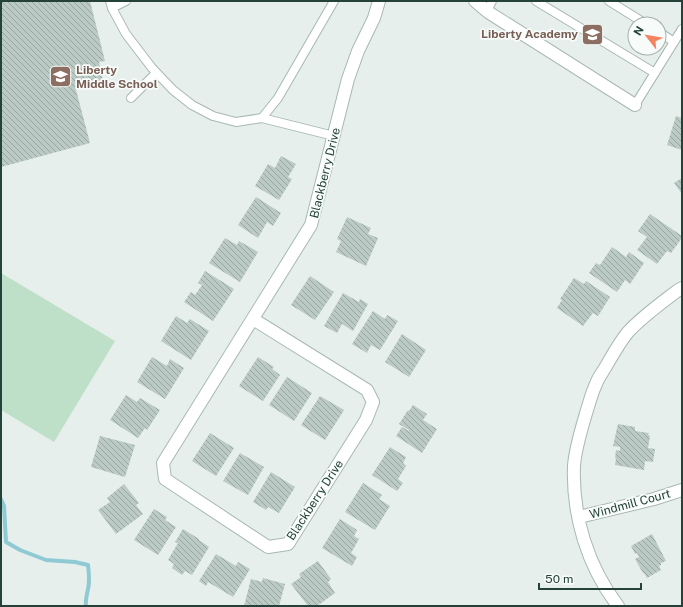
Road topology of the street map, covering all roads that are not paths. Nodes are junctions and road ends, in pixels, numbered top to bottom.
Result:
1 (126, 1) edge
2 (334, 1) edge
3 (380, 1) edge
4 (388, 1) edge
5 (475, 1) edge
6 (536, 1) edge
7 (609, 1) edge
8 (111, 4) edge
9 (489, 6) edge
10 (633, 16) edge
11 (374, 18) junction
12 (682, 29) edge
13 (667, 37) edge
14 (674, 42) junction
15 (156, 73) junction
16 (655, 73) junction
17 (131, 98) dead end
18 (635, 104) joint
19 (262, 118) junction
20 (334, 136) junction
21 (682, 288) edge
22 (253, 319) junction
23 (682, 490) edge
24 (579, 517) junction
25 (618, 606) edge

1 - 8 lane
2 - 19 lane
3 - 11 street, Blackberry Drive
4 - 11 street, Blackberry Drive
5 - 9 street
6 - 16 lane
7 - 10 lane
8 - 15 lane
9 - 18 street
11 - 20 street, Blackberry Drive
12 - 14 lane
13 - 14 lane
14 - 16 lane
15 - 17 lane
15 - 19 lane
16 - 18 lane
19 - 20 lane
20 - 22 street, Blackberry Drive
21 - 24 street
22 - 22 street, Blackberry Drive
23 - 24 street, Windmill Court
24 - 25 street

